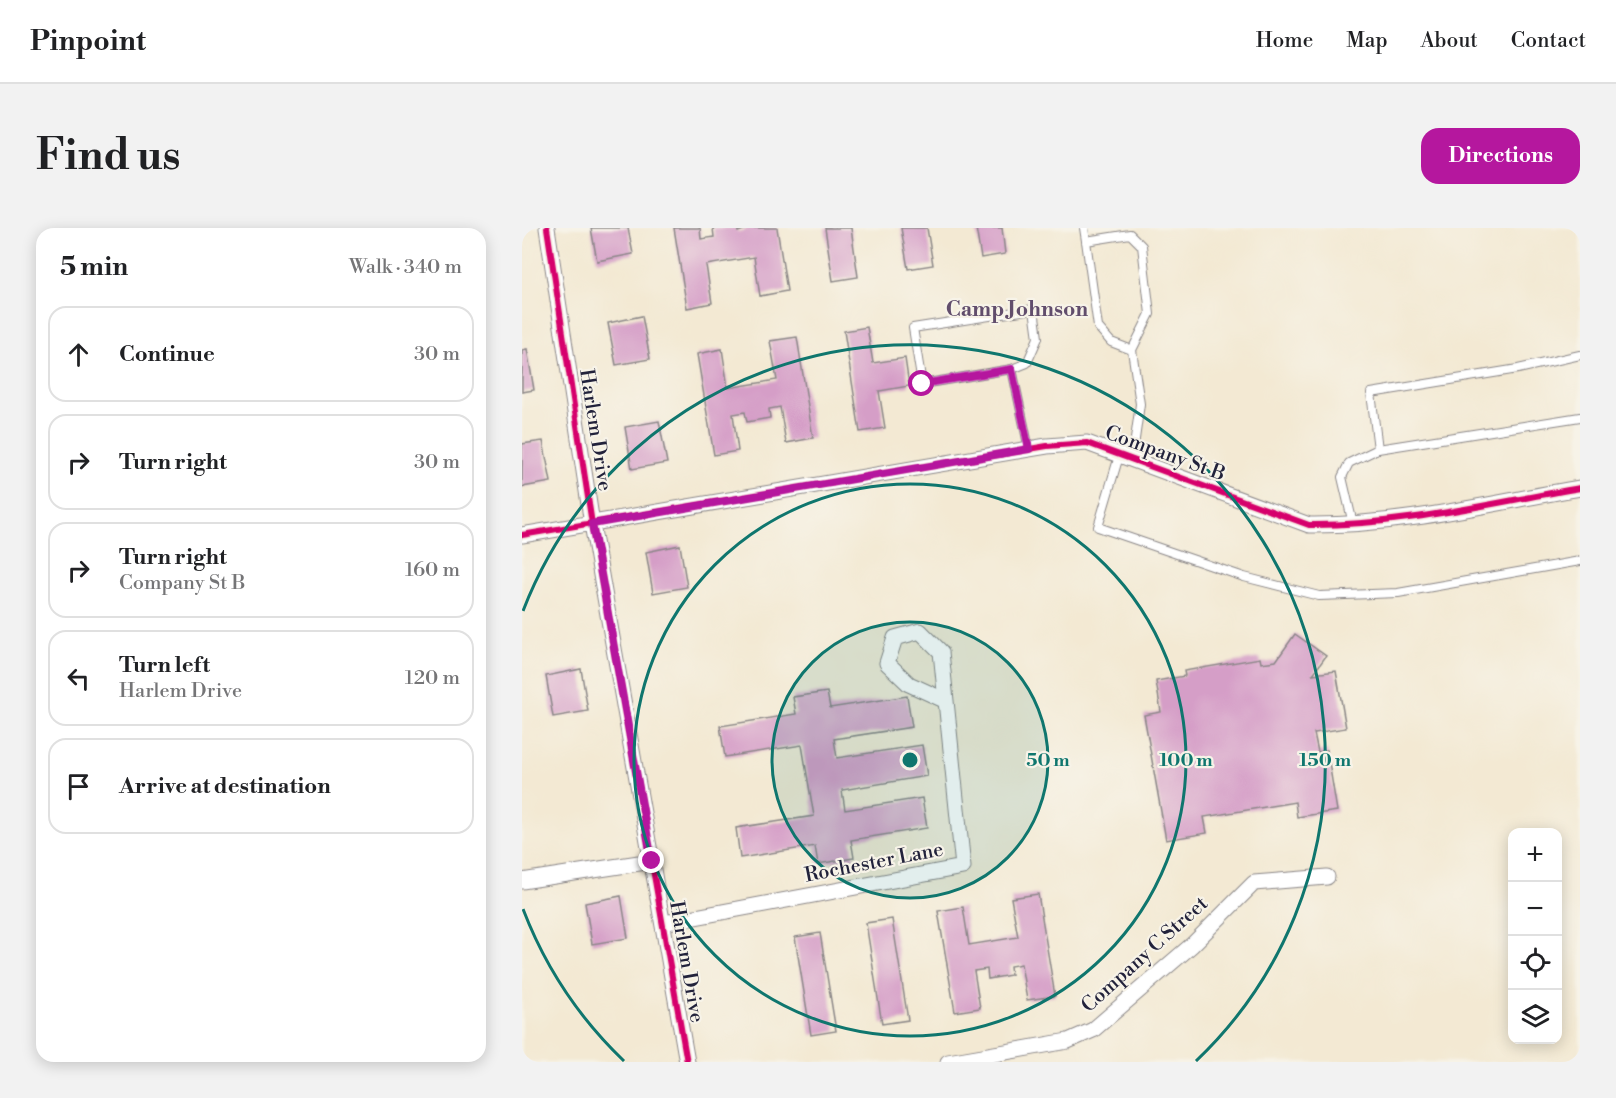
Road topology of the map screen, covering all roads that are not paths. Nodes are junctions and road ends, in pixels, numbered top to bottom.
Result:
1 (547, 228) edge
2 (1084, 228) edge
3 (1086, 240) junction
4 (1132, 350) junction
5 (1580, 355) edge
6 (1012, 369) junction
7 (1580, 417) edge
8 (1029, 449) junction
9 (1378, 449) junction
10 (1125, 458) junction
11 (1580, 489) edge
12 (592, 524) junction
13 (1353, 524) junction
14 (522, 535) edge
15 (1580, 561) edge
16 (945, 700) junction
17 (652, 861) junction
18 (1326, 877) dead end
19 (522, 881) edge
20 (663, 923) junction
21 (687, 1062) edge
22 (948, 1062) edge

1 - 12 street, Harlem Drive
2 - 3 lane
3 - 4 lane
3 - 4 lane
4 - 10 lane
5 - 9 lane
6 - 6 lane
6 - 8 lane
7 - 9 lane
8 - 10 street, Company St B
8 - 12 street, Company St B
9 - 13 lane
10 - 13 street, Company St B
10 - 15 lane
11 - 13 street, Company St B
12 - 14 street, Company St B
12 - 17 street, Harlem Drive
16 - 16 street, Rochester Lane
16 - 20 street, Rochester Lane
17 - 19 street
17 - 20 street, Harlem Drive
18 - 22 street, Company C Street
20 - 21 street, Harlem Drive

